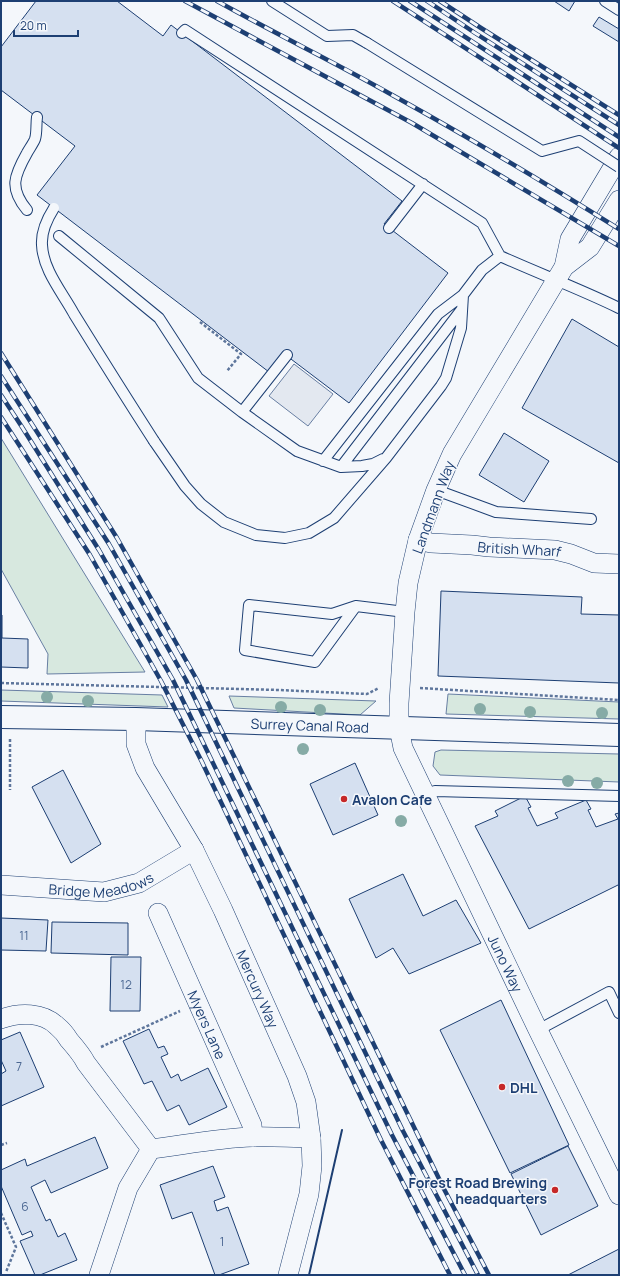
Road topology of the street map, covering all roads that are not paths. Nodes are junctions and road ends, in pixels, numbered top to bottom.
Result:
1 (272, 1) edge
2 (605, 1) edge
3 (619, 10) edge
4 (182, 34) dead end
5 (37, 117) dead end
6 (619, 158) edge
7 (619, 167) edge
8 (423, 184) junction
9 (619, 200) edge
10 (54, 208) dead end
11 (27, 210) dead end
12 (388, 228) dead end
13 (59, 236) dead end
14 (500, 256) junction
15 (560, 274) junction
16 (463, 295) junction
17 (619, 308) edge
18 (462, 309) junction
19 (287, 355) dead end
20 (242, 412) junction
21 (386, 458) junction
22 (323, 461) junction
23 (341, 467) junction
24 (436, 490) junction
25 (591, 519) dead end
26 (418, 540) junction
27 (619, 564) edge
28 (356, 606) junction
29 (405, 612) junction
30 (5, 718) edge
31 (136, 719) junction
32 (399, 728) junction
33 (619, 735) edge
34 (425, 795) junction
35 (619, 796) edge
36 (194, 850) junction
37 (1, 885) edge
38 (158, 913) dead end
39 (619, 1013) edge
40 (1, 1019) edge
41 (538, 1030) junction
42 (253, 1137) junction
43 (311, 1138) junction
44 (151, 1149) junction
45 (619, 1194) edge
46 (99, 1275) edge
47 (288, 1275) edge

1 - 7 lane, bridge
2 - 3 lane
4 - 8 lane
5 - 11 lane
6 - 15 street, Landmann Way
8 - 12 lane
8 - 14 lane
9 - 15 street, Landmann Way
10 - 21 lane, bridge
13 - 20 lane
14 - 15 lane
14 - 16 lane
15 - 17 lane
15 - 24 street, Landmann Way
16 - 18 lane
16 - 22 lane
18 - 21 lane
18 - 23 lane
19 - 20 lane
20 - 22 lane
21 - 23 lane
22 - 23 lane
24 - 25 lane
24 - 26 street, Landmann Way
26 - 27 street, British Wharf
26 - 29 street, Landmann Way
28 - 28 lane
28 - 29 lane
29 - 32 street, Landmann Way
30 - 31 street, Surrey Canal Road
31 - 32 street, Surrey Canal Road
31 - 36 street, Mercury Way
32 - 33 street, Surrey Canal Road
32 - 34 street, Juno Way
34 - 35 lane
34 - 41 street, Juno Way
36 - 37 street, Bridge Meadows
36 - 43 street, Mercury Way
38 - 42 street, Myers Lane
39 - 41 lane
40 - 44 street
41 - 45 street, Juno Way
42 - 43 street
42 - 44 street
43 - 47 street, Mercury Way
44 - 46 street

